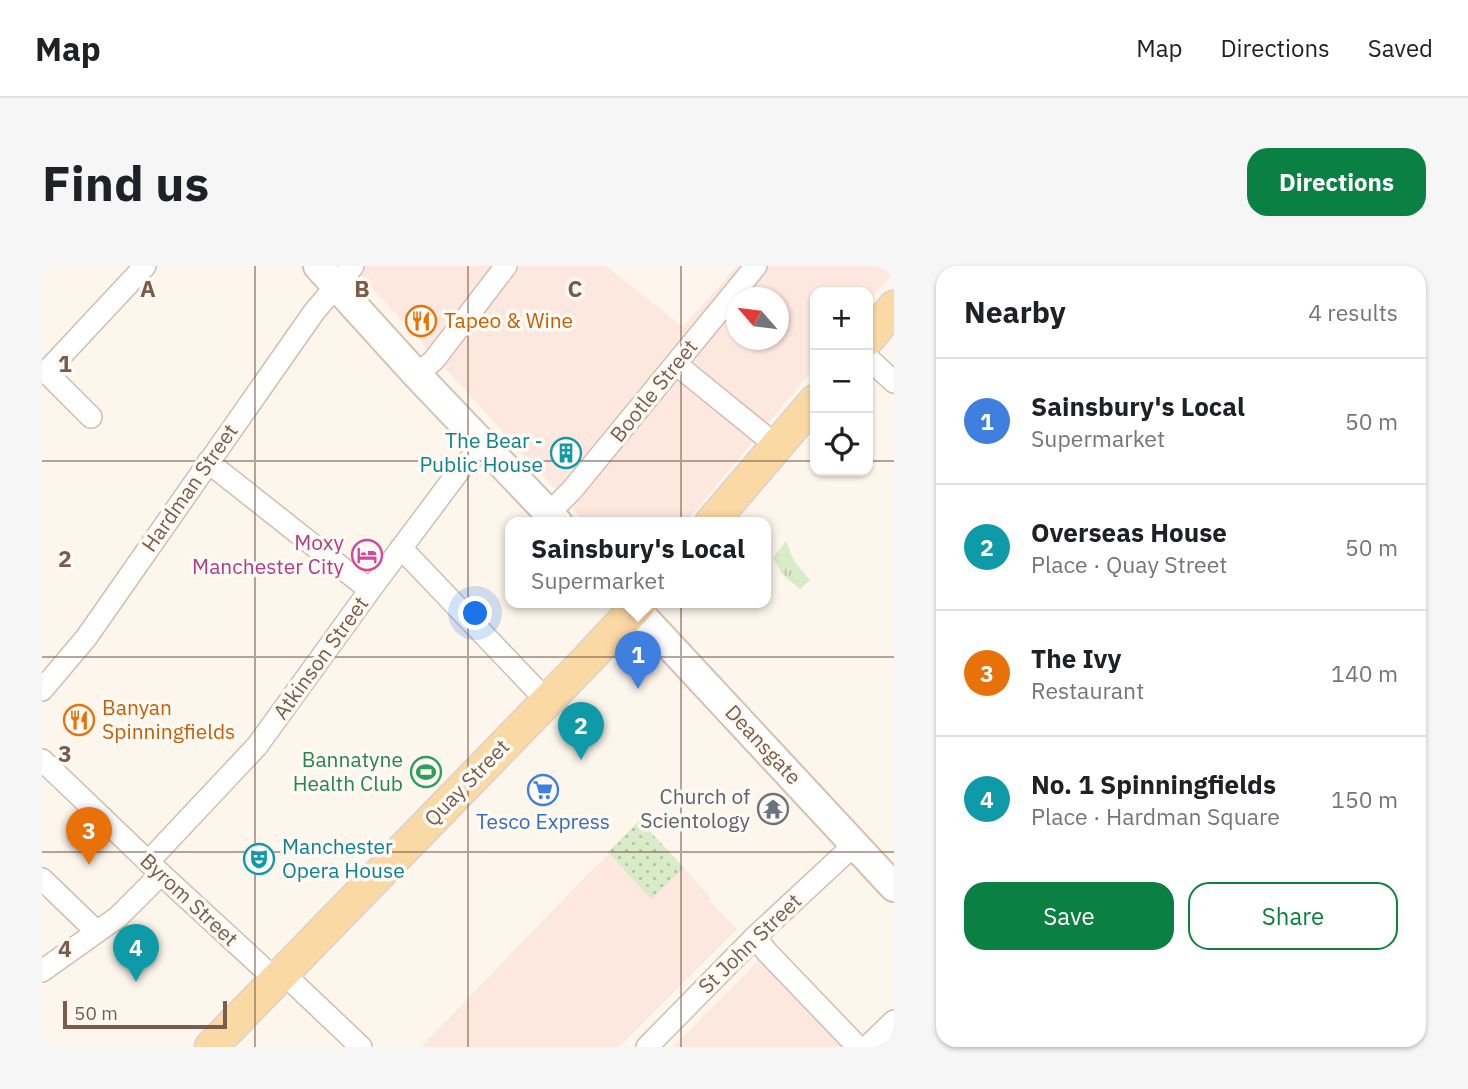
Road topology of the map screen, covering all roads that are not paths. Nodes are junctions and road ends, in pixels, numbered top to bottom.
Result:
1 (145, 266) edge
2 (506, 266) edge
3 (756, 266) edge
4 (336, 273) edge
5 (894, 307) edge
6 (873, 333) edge
7 (873, 363) edge
8 (676, 364) junction
9 (44, 372) edge
10 (417, 375) junction
11 (894, 382) edge
12 (810, 407) edge
13 (91, 417) dead end
14 (484, 446) junction
15 (777, 446) junction
16 (208, 462) junction
17 (552, 517) edge
18 (554, 517) edge
19 (716, 517) edge
20 (401, 548) junction
21 (370, 590) junction
22 (632, 608) edge
23 (638, 608) edge
24 (42, 690) edge
25 (547, 701) junction
26 (42, 760) edge
27 (855, 844) junction
28 (155, 868) junction
29 (42, 879) edge
30 (894, 887) edge
31 (97, 932) junction
32 (755, 937) junction
33 (42, 971) edge
34 (280, 976) junction
35 (894, 1021) edge
36 (211, 1047) edge
37 (361, 1047) edge
38 (647, 1047) edge
39 (859, 1047) edge
40 (867, 1047) edge

1 - 9 street
2 - 10 street
3 - 8 street, Bootle Street
4 - 10 street
4 - 16 street, Hardman Street
5 - 6 main road
7 - 11 street
8 - 15 street
8 - 18 street, Bootle Street
9 - 13 street
10 - 14 street
12 - 15 main road
14 - 17 street
14 - 20 street, Atkinson Street
15 - 19 main road
16 - 21 street
16 - 24 street, Hardman Street
20 - 21 street, Atkinson Street
20 - 25 street
21 - 28 street, Atkinson Street
22 - 25 main road, Quay Street
23 - 27 street, Deansgate
25 - 34 main road, Quay Street
26 - 28 street, Byrom Street
27 - 30 street, Deansgate
27 - 32 street, St John Street
28 - 31 street, Atkinson Street
28 - 34 street, Byrom Street
29 - 31 street
31 - 33 street, Atkinson Street
32 - 38 street, St John Street
32 - 39 street
34 - 36 main road, Quay Street
34 - 37 street, Byrom Street
35 - 40 street

